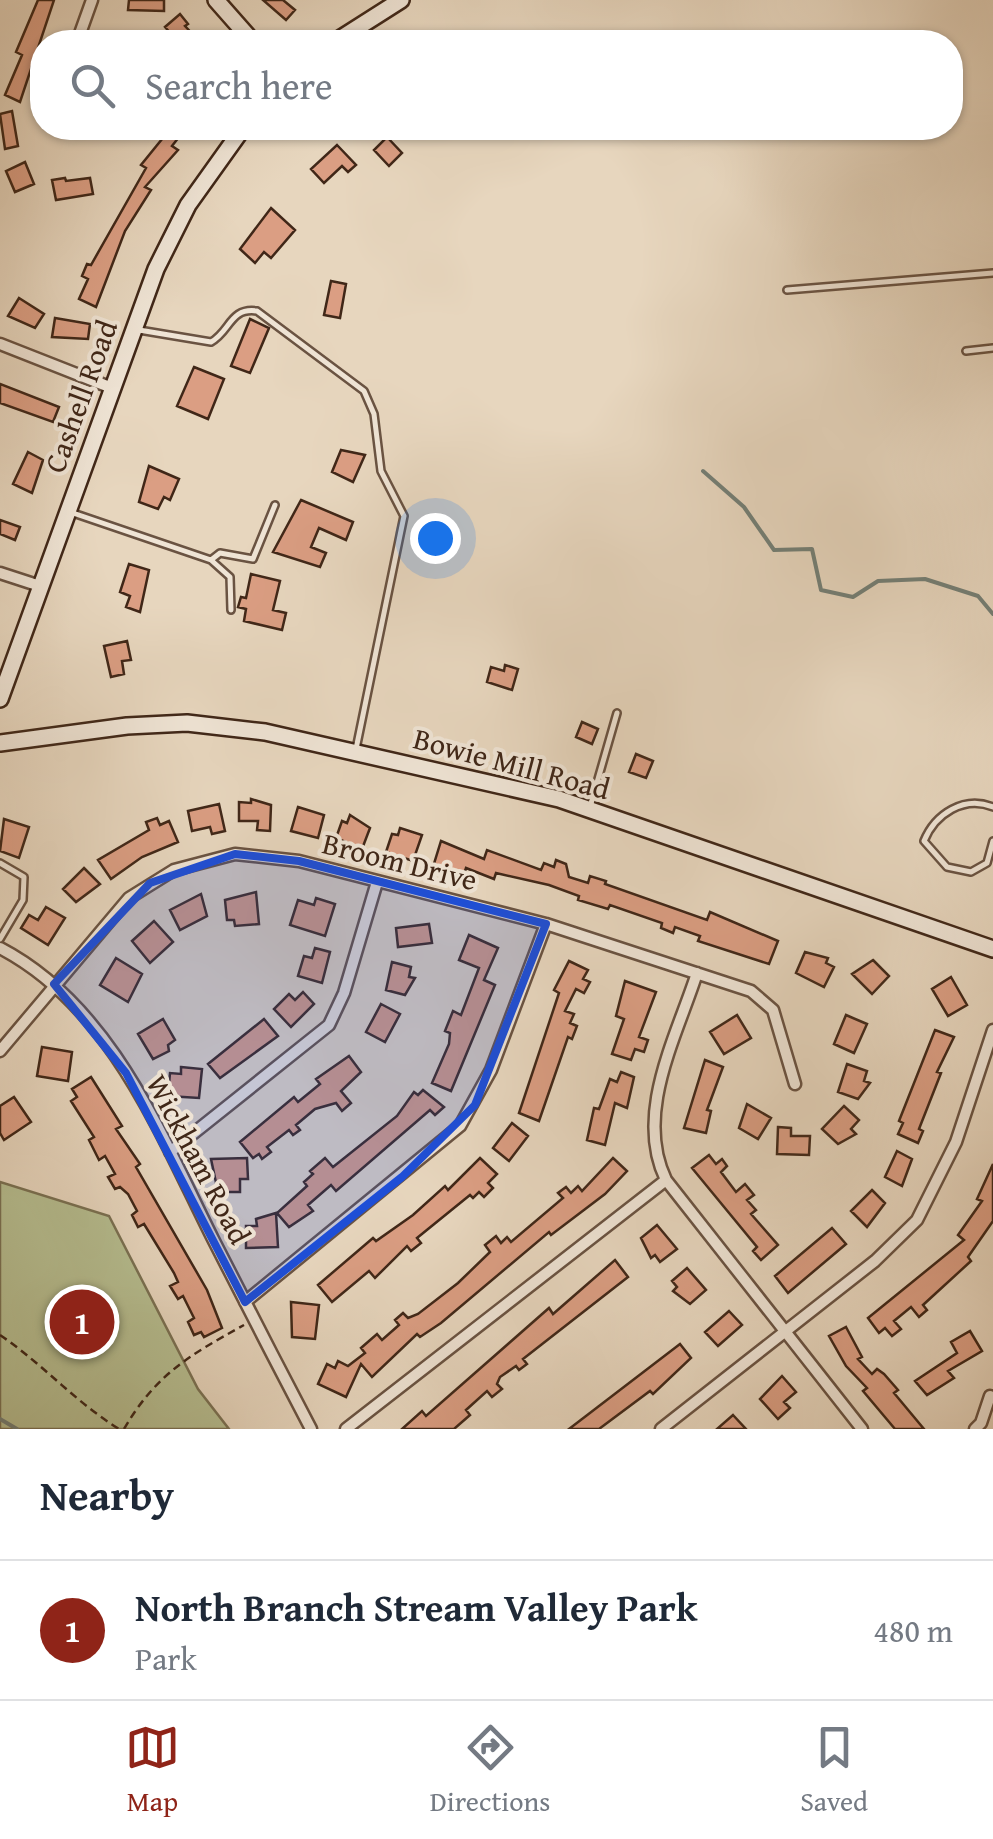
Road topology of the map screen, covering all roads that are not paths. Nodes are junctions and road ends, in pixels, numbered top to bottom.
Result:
1 (92, 0) edge
2 (216, 0) edge
3 (401, 0) edge
4 (81, 30) edge
5 (242, 30) edge
6 (355, 30) edge
7 (234, 140) edge
8 (993, 274) edge
9 (787, 290) dead end
10 (134, 329) junction
11 (0, 344) edge
12 (993, 348) edge
13 (966, 351) dead end
14 (112, 388) junction
15 (275, 505) dead end
16 (67, 511) junction
17 (211, 560) junction
18 (0, 574) edge
19 (40, 586) junction
20 (231, 610) dead end
21 (0, 699) edge
22 (618, 713) dead end
23 (0, 743) edge
24 (355, 752) junction
25 (993, 806) edge
26 (589, 810) junction
27 (993, 841) edge
28 (0, 863) edge
29 (377, 882) junction
30 (546, 924) junction
31 (0, 939) edge
32 (0, 948) edge
33 (993, 949) edge
34 (697, 973) junction
35 (54, 984) junction
36 (993, 1030) edge
37 (0, 1051) edge
38 (794, 1084) dead end
39 (170, 1152) junction
40 (666, 1180) junction
41 (245, 1302) junction
42 (785, 1333) junction
43 (990, 1396) dead end
44 (311, 1429) edge
45 (346, 1429) edge
46 (661, 1429) edge
47 (862, 1429) edge
48 (975, 1429) edge

1 - 4 street
2 - 5 street
3 - 6 street
7 - 10 street, Cashell Road
8 - 9 lane
10 - 14 street, Cashell Road
10 - 24 lane
11 - 14 street
12 - 13 lane
14 - 16 street, Cashell Road
15 - 17 lane
16 - 17 lane
16 - 19 street, Cashell Road
17 - 20 lane
18 - 19 street
19 - 21 street, Cashell Road
22 - 26 lane
23 - 24 street, Bowie Mill Road
24 - 26 street, Bowie Mill Road
25 - 27 lane
26 - 33 street, Bowie Mill Road
28 - 31 lane
29 - 30 street, Broom Drive
29 - 35 street, Broom Drive
29 - 39 street
30 - 34 street, Broom Drive
30 - 41 street
32 - 35 street, Wickham Road
34 - 38 street, Broom Drive
34 - 40 street
35 - 37 street, Broom Drive
35 - 39 street, Wickham Road
36 - 42 street
39 - 41 street, Wickham Road
40 - 42 street
40 - 45 street
41 - 44 street, Wickham Road
42 - 46 street
42 - 47 street
43 - 48 street

